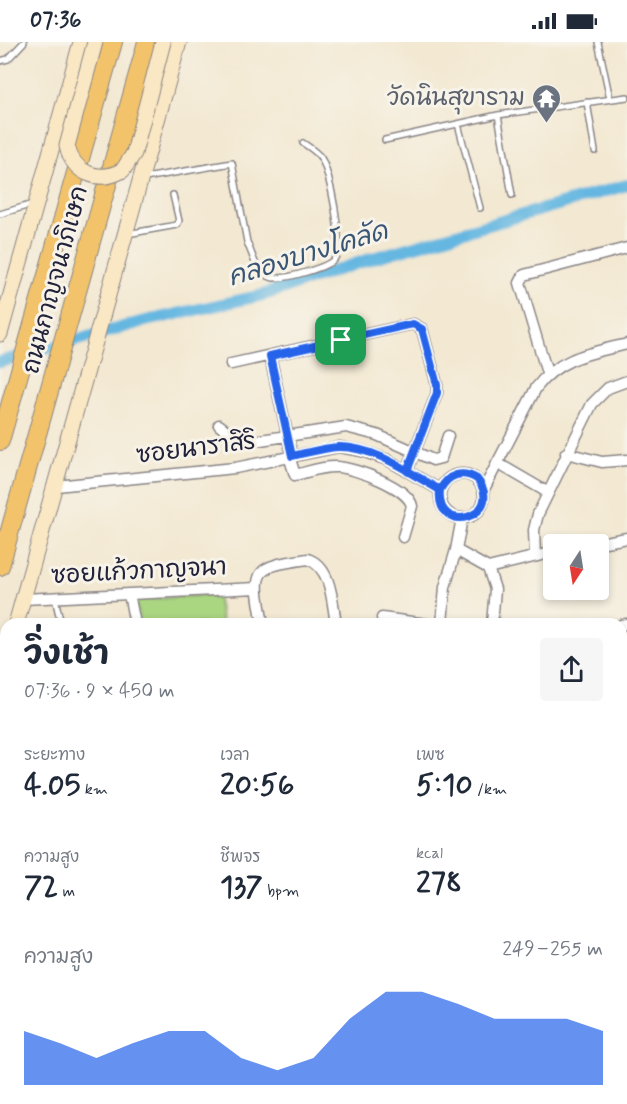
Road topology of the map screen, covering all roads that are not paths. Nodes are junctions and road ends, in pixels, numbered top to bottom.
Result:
1 (24, 42) edge
2 (81, 42) edge
3 (95, 42) edge
4 (113, 42) edge
5 (147, 42) edge
6 (163, 42) edge
7 (179, 42) edge
8 (598, 42) edge
9 (0, 61) edge
10 (627, 97) edge
11 (610, 99) junction
12 (587, 102) junction
13 (498, 115) junction
14 (458, 124) junction
15 (385, 140) dead end
16 (303, 143) dead end
17 (595, 151) dead end
18 (140, 179) junction
19 (173, 195) dead end
20 (512, 195) dead end
21 (36, 202) junction
22 (480, 208) dead end
23 (0, 214) edge
24 (124, 234) junction
25 (627, 248) edge
26 (0, 334) edge
27 (627, 344) edge
28 (270, 356) junction
29 (231, 364) dead end
30 (548, 373) junction
31 (627, 381) edge
32 (219, 425) dead end
33 (288, 436) junction
34 (448, 436) dead end
35 (0, 441) edge
36 (414, 452) junction
37 (566, 453) junction
38 (291, 456) junction
39 (627, 460) edge
40 (497, 463) junction
41 (407, 471) junction
42 (56, 486) junction
43 (440, 490) junction
44 (483, 491) junction
45 (547, 492) junction
46 (462, 518) junction
47 (403, 537) dead end
48 (627, 538) edge
49 (609, 541) edge
50 (456, 550) junction
51 (543, 554) edge
52 (535, 556) junction
53 (0, 566) edge
54 (488, 568) junction
55 (257, 588) junction
56 (129, 594) junction
57 (55, 597) junction
58 (23, 599) junction
59 (18, 618) edge
60 (60, 618) edge
61 (134, 618) edge
62 (262, 618) edge
63 (335, 618) edge
64 (442, 618) edge
65 (493, 618) edge

1 - 9 lane
2 - 21 main road
3 - 6 main road, bridge
4 - 35 highway, ถนนกาญจนาภิเษก
5 - 53 highway, ถนนกาญจนาภิเษก
7 - 18 main road
8 - 11 lane
10 - 11 lane
11 - 12 lane
12 - 13 lane
12 - 17 lane
13 - 14 lane
13 - 20 lane
14 - 15 lane
14 - 22 lane
16 - 18 lane
18 - 24 main road
19 - 24 lane
21 - 23 lane
21 - 26 main road
24 - 42 main road
25 - 30 street
27 - 30 street
28 - 29 street
28 - 33 street
28 - 36 street
30 - 40 street
31 - 37 street
32 - 33 street
33 - 36 street
33 - 38 street
34 - 36 street
36 - 41 street
37 - 39 street
37 - 45 street
38 - 41 street, ซอยนาราสิริ
38 - 42 street, ซอยนาราสิริ
38 - 47 street
40 - 44 street
40 - 45 street
41 - 43 street, ซอยนาราสิริ
42 - 58 main road
43 - 44 street
43 - 46 street
44 - 46 street
45 - 52 street
46 - 50 street
48 - 49 street
50 - 54 street
50 - 64 street
51 - 52 street
52 - 54 street
54 - 65 street
55 - 56 street, ซอยแก้วกาญจนา
55 - 62 street, ซอยแก้วกาญจนา
55 - 63 street, ซอยแก้วกาญจนา
56 - 57 street, ซอยแก้วกาญจนา
56 - 61 street
57 - 58 street, ซอยแก้วกาญจนา
57 - 60 lane
58 - 59 main road

